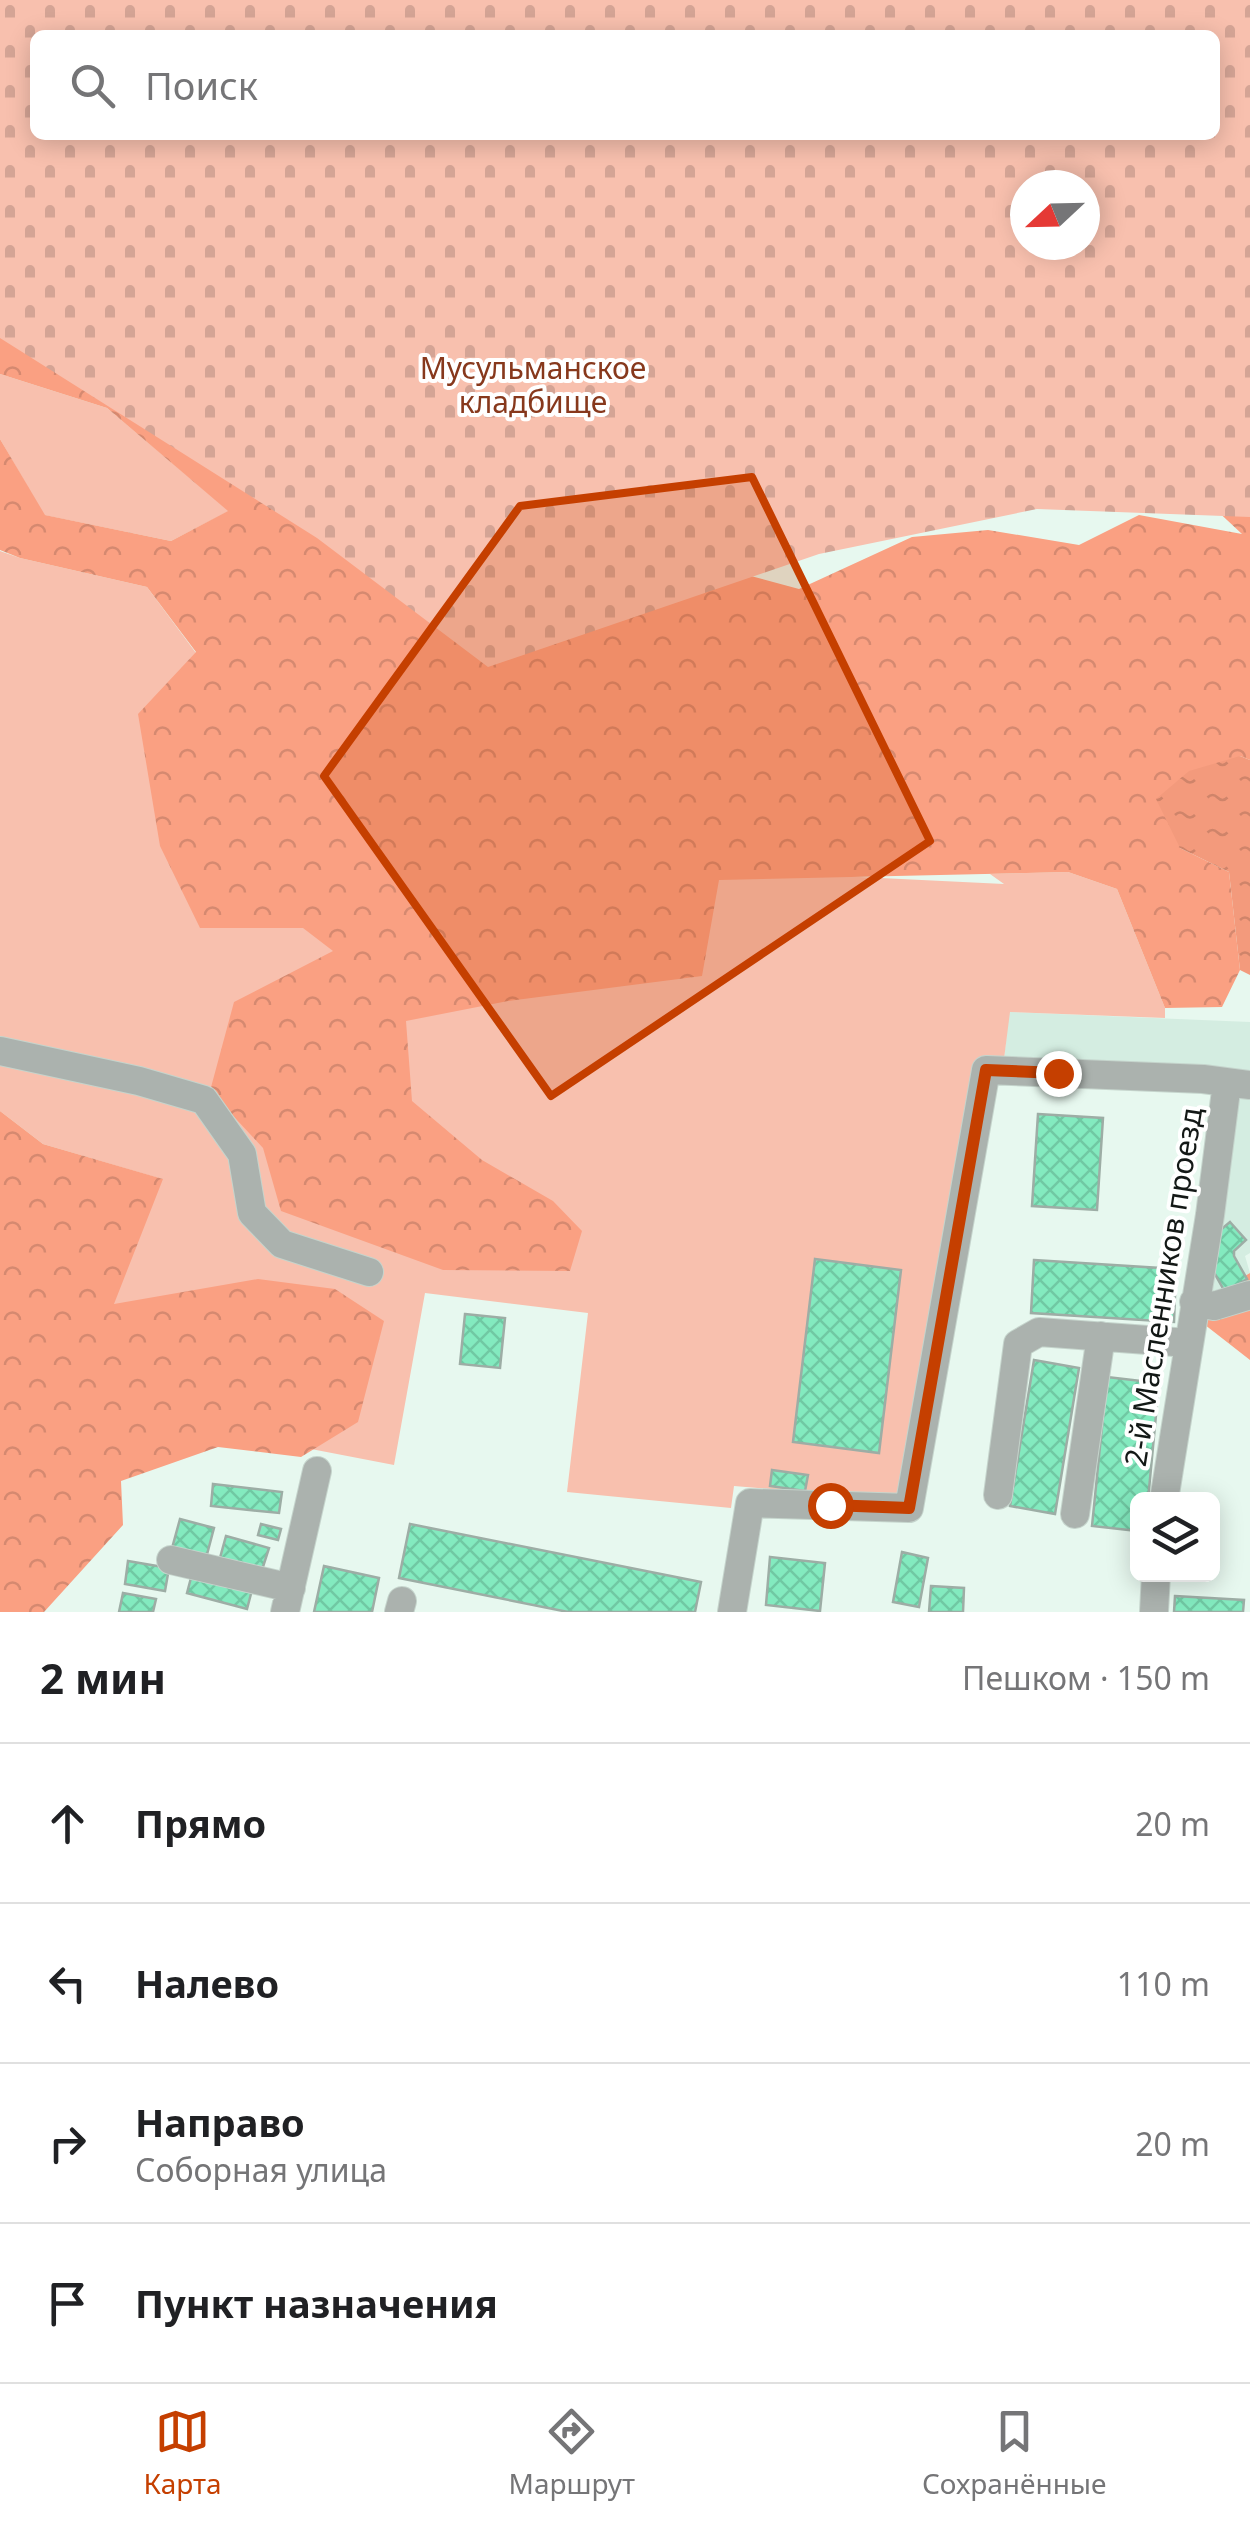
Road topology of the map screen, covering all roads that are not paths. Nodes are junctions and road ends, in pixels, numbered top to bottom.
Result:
1 (0, 1051) edge
2 (1239, 1084) edge
3 (369, 1272) dead end
4 (1250, 1295) edge
5 (1194, 1302) junction
6 (1101, 1336) junction
7 (1188, 1343) junction
8 (317, 1471) dead end
9 (1165, 1492) edge
10 (998, 1495) dead end
11 (1075, 1514) dead end
12 (171, 1560) dead end
13 (1156, 1582) edge
14 (288, 1600) edge
15 (732, 1612) edge
16 (1154, 1612) edge

1 - 3 street
2 - 5 street, 2-й Масленников проезд
2 - 15 street
4 - 5 street
5 - 7 street, 2-й Масленников проезд
6 - 7 street
6 - 10 street
6 - 11 street
7 - 9 street, 2-й Масленников проезд
8 - 14 street
12 - 14 street
13 - 16 street

